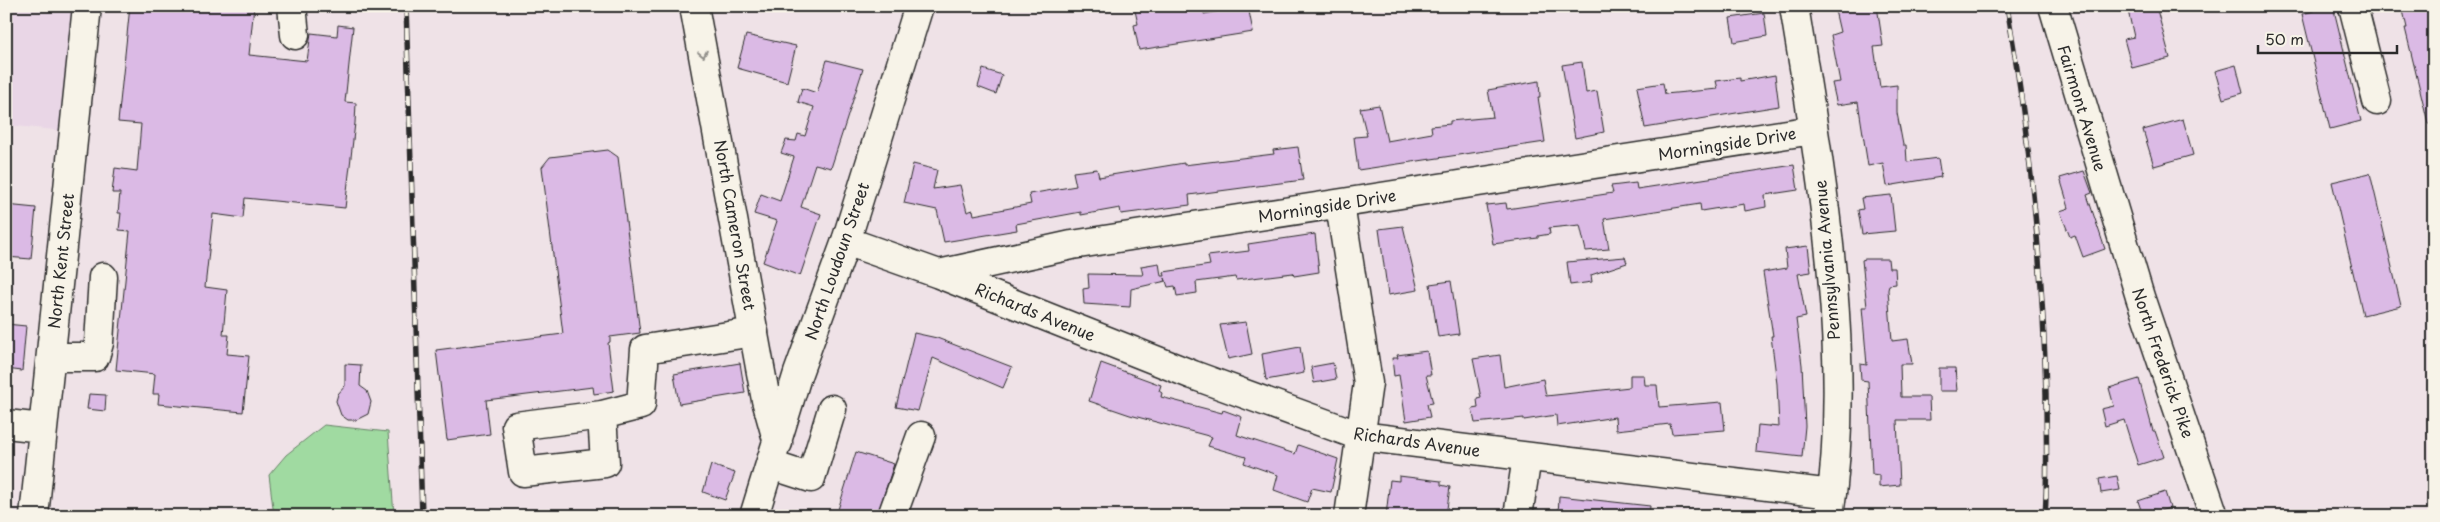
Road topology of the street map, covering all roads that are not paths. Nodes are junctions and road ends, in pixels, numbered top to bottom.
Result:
1 (87, 6) edge
2 (292, 6) edge
3 (694, 6) edge
4 (919, 6) edge
5 (1794, 6) edge
6 (2053, 6) edge
7 (2353, 6) edge
8 (295, 35) dead end
9 (2377, 101) dead end
10 (1813, 130) junction
11 (1340, 205) junction
12 (2112, 209) joint
13 (846, 241) junction
14 (939, 274) junction
15 (103, 277) dead end
16 (754, 332) junction
17 (51, 358) junction
18 (764, 391) junction
19 (790, 398) junction
20 (832, 409) dead end
21 (602, 415) dead end
22 (6, 424) edge
23 (43, 428) junction
24 (921, 436) dead end
25 (1360, 436) junction
26 (774, 454) junction
27 (1527, 456) junction
28 (1831, 505) edge
29 (757, 515) edge
30 (34, 516) edge
31 (892, 516) edge
32 (1349, 516) edge
33 (1518, 516) edge
34 (2214, 516) edge

1 - 17 street, North Kent Street
2 - 8 street
3 -> 16 street, North Cameron Street
4 - 13 street, North Loudoun Street
5 - 10 street, Pennsylvania Avenue
6 - 12 street, Fairmont Avenue
7 - 9 street
10 - 11 street, Morningside Drive
10 - 28 street, Pennsylvania Avenue
11 - 14 street, Morningside Drive
11 - 25 street
12 - 34 street, North Frederick Pike
13 - 14 street
13 - 19 street, North Loudoun Street
14 - 25 street, Richards Avenue
15 - 17 street
16 - 18 street, North Cameron Street
16 - 21 street
17 - 23 street, North Kent Street
18 - 19 street
18 - 26 street, North Cameron Street
19 - 26 street, North Loudoun Street
20 - 26 street
22 - 23 street
23 - 30 street, North Kent Street
24 - 31 street
25 - 27 street, Richards Avenue
25 - 32 street
26 - 29 street, North Loudoun Street
27 - 28 street, Richards Avenue
27 - 33 street

